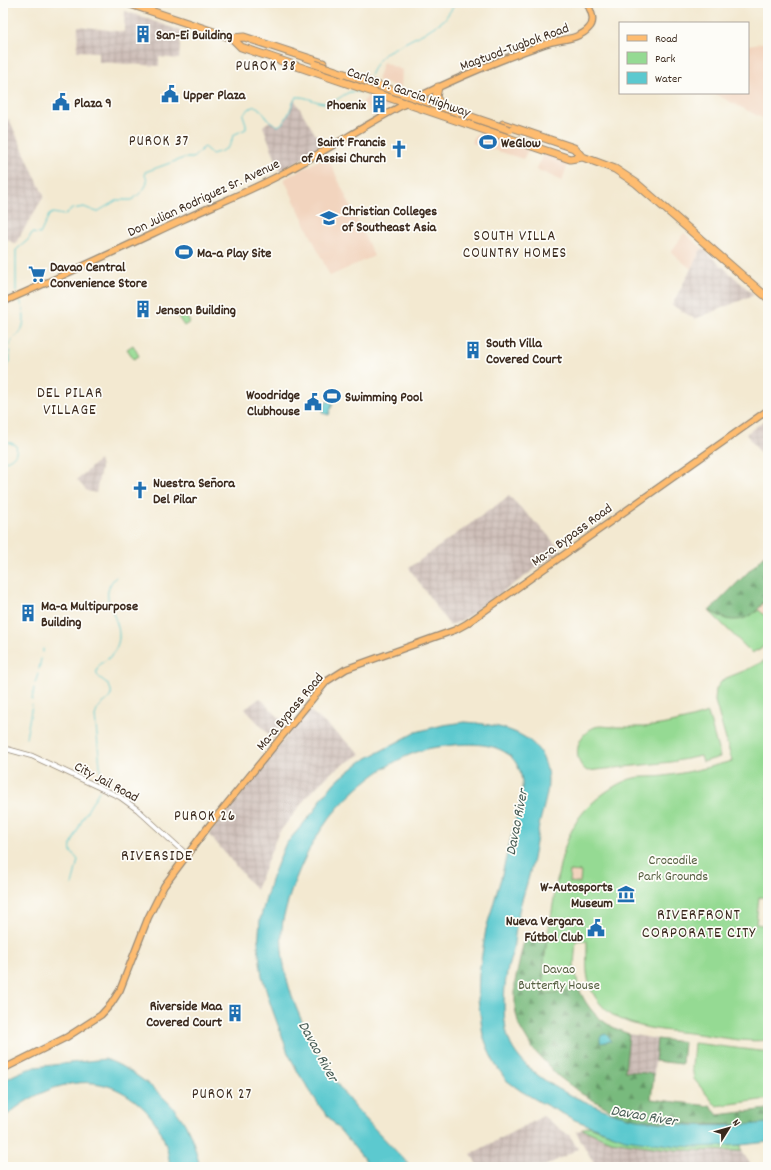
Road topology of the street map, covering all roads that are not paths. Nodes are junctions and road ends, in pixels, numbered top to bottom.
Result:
1 (127, 3) edge
2 (587, 3) edge
3 (234, 39) junction
4 (324, 64) junction
5 (344, 70) junction
6 (320, 74) junction
7 (363, 77) junction
8 (340, 81) junction
9 (380, 82) junction
10 (359, 87) junction
11 (438, 87) junction
12 (396, 88) junction
13 (376, 93) junction
14 (421, 96) junction
15 (393, 99) junction
16 (439, 102) junction
17 (407, 104) junction
18 (459, 109) junction
19 (429, 111) junction
20 (441, 115) junction
21 (476, 115) junction
22 (456, 120) junction
23 (502, 124) junction
24 (473, 126) junction
25 (499, 134) junction
26 (580, 156) junction
27 (768, 298) edge
28 (3, 302) edge
29 (768, 410) edge
30 (3, 748) edge
31 (187, 855) junction
32 (3, 1069) edge

1 - 3 highway, Carlos P. Garcia Highway
2 - 11 main road, Magtuod-Tugbok Road
3 - 4 highway, Carlos P. Garcia Highway
3 - 6 highway, Carlos P. Garcia Highway
3 - 26 highway, Carlos P. Garcia Highway, bridge
4 - 5 highway, Carlos P. Garcia Highway
4 - 6 highway
5 - 7 highway, Carlos P. Garcia Highway
5 - 8 highway
6 - 8 highway, Carlos P. Garcia Highway
7 - 9 highway, Carlos P. Garcia Highway
7 - 10 highway
8 - 10 highway, Carlos P. Garcia Highway
9 - 12 highway, Carlos P. Garcia Highway
9 - 13 highway
10 - 13 highway, Carlos P. Garcia Highway
11 - 14 main road, Magtuod-Tugbok Road
11 - 16 highway
12 - 14 highway, Carlos P. Garcia Highway
12 - 15 highway
13 - 15 highway, Carlos P. Garcia Highway
14 - 16 highway, Carlos P. Garcia Highway
14 - 17 main road, Don Julian Rodriguez Sr. Avenue
15 - 17 highway, Carlos P. Garcia Highway
16 - 18 highway, Carlos P. Garcia Highway
16 - 19 highway
16 - 20 highway
17 - 19 highway, Carlos P. Garcia Highway
17 - 28 main road, Don Julian Rodriguez Sr. Avenue
18 - 21 highway, Carlos P. Garcia Highway
18 - 22 highway
19 - 20 highway, Carlos P. Garcia Highway
20 - 22 highway, Carlos P. Garcia Highway
21 - 23 highway, Carlos P. Garcia Highway
21 - 24 highway
22 - 24 highway, Carlos P. Garcia Highway
23 - 25 highway
23 - 26 highway, Carlos P. Garcia Highway
24 - 25 highway, Carlos P. Garcia Highway
25 - 26 highway, Carlos P. Garcia Highway
26 - 27 highway, Carlos P. Garcia Highway
29 - 31 main road, Ma-a Bypass Road
30 - 31 street, City Jail Road
31 - 32 main road, Ma-a Bypass Road

